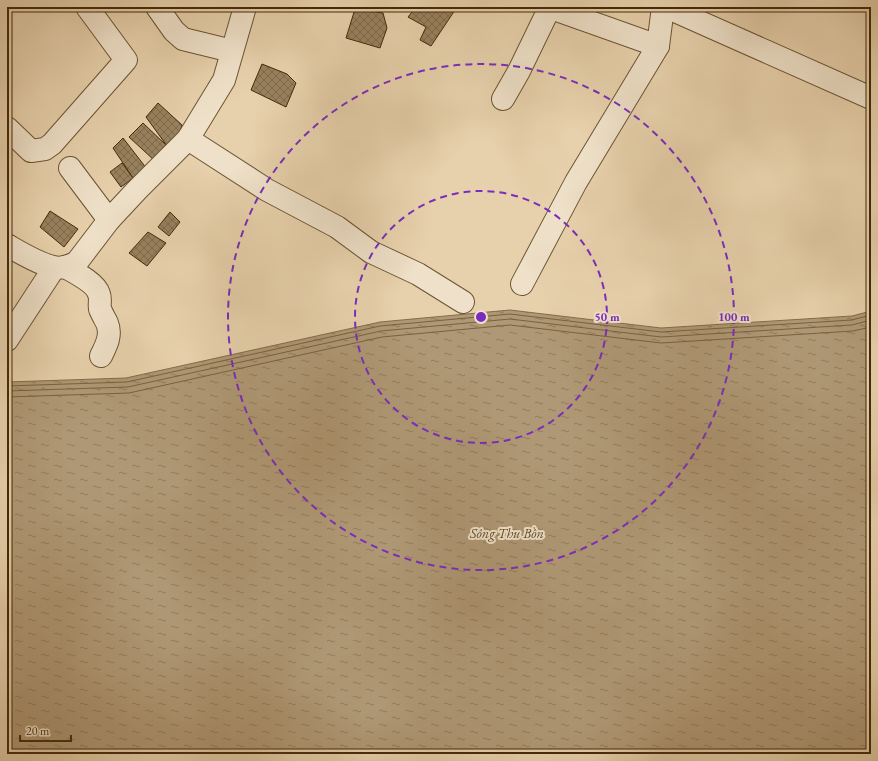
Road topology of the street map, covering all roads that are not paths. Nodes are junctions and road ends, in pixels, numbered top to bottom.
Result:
1 (87, 7) edge
2 (157, 7) edge
3 (245, 7) edge
4 (549, 7) edge
5 (665, 7) edge
6 (658, 46) junction
7 (232, 51) junction
8 (871, 98) edge
9 (503, 99) dead end
10 (7, 128) edge
11 (188, 139) junction
12 (70, 168) dead end
13 (109, 220) junction
14 (7, 245) edge
15 (59, 267) junction
16 (522, 284) dead end
17 (462, 302) dead end
18 (7, 340) edge
19 (101, 356) dead end

1 - 10 street
2 - 7 street
3 - 7 street
4 - 6 street
4 - 9 street
5 - 6 street
5 - 8 street
6 - 16 street
7 - 11 street
11 - 13 street
11 - 17 street
12 - 13 street
13 - 15 street
14 - 15 street
15 - 18 street
15 - 19 street

